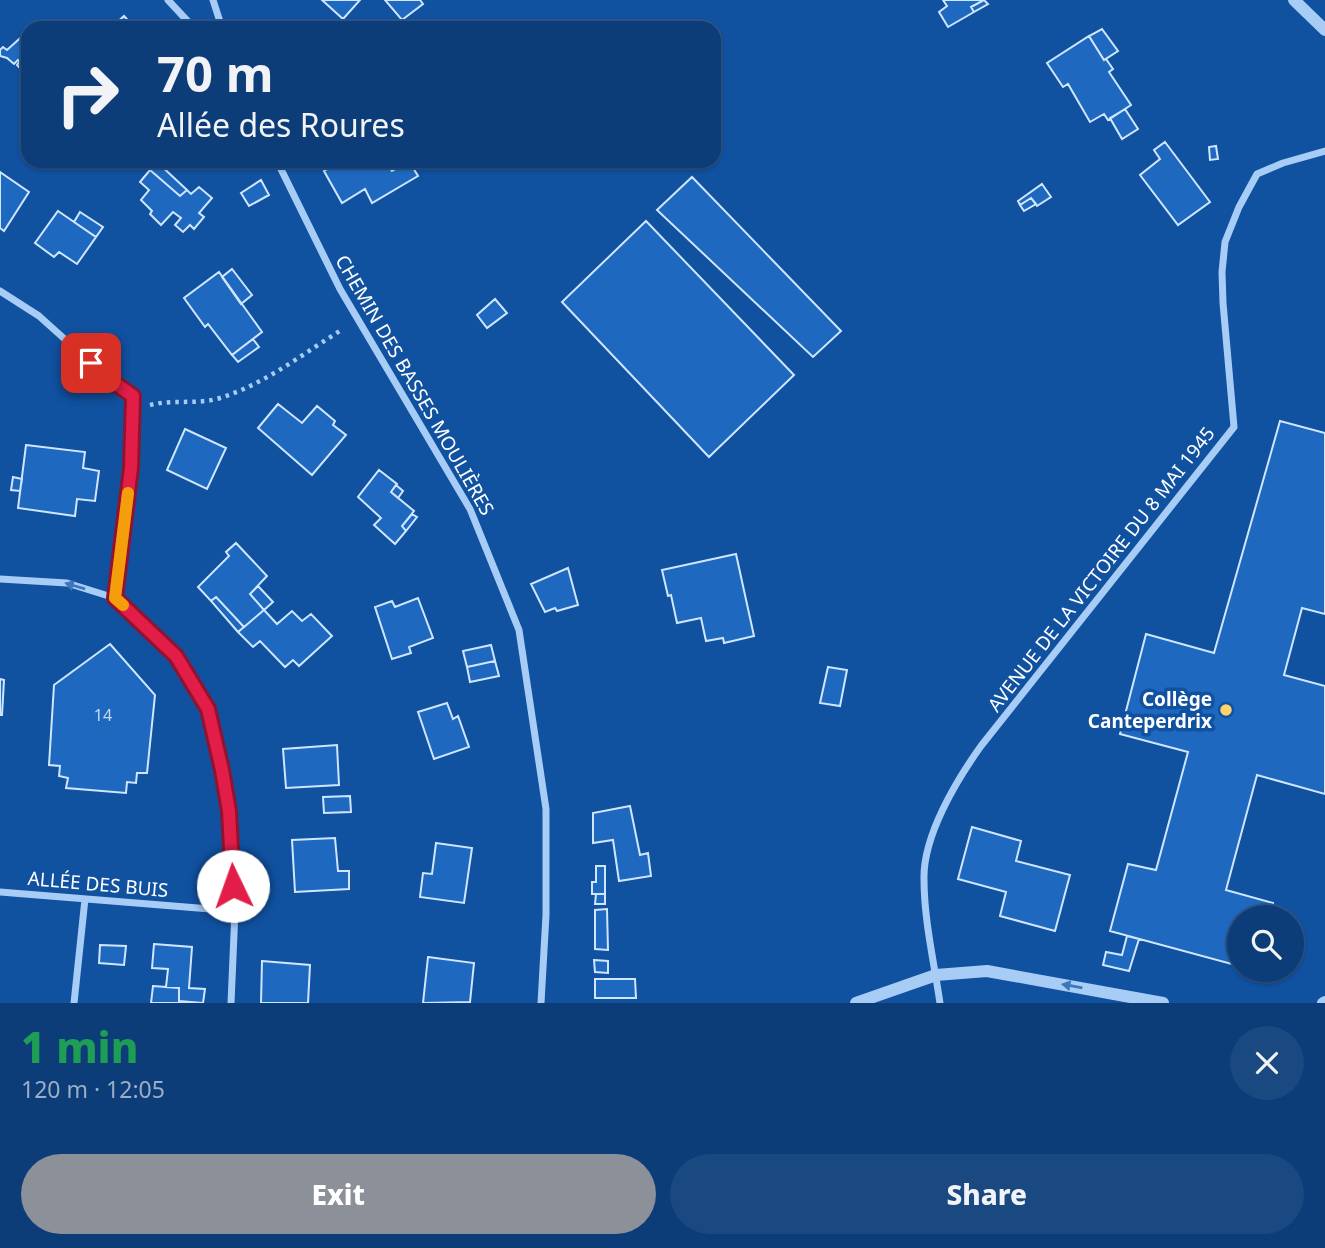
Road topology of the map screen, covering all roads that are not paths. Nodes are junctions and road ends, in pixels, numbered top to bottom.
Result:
1 (168, 0) edge
2 (213, 0) edge
3 (1294, 0) edge
4 (188, 21) edge
5 (220, 21) edge
6 (1325, 30) edge
7 (1325, 151) edge
8 (280, 168) edge
9 (0, 291) edge
10 (0, 579) edge
11 (115, 598) junction
12 (0, 891) edge
13 (85, 899) junction
14 (235, 911) junction
15 (936, 975) junction
16 (74, 1003) edge
17 (231, 1003) edge
18 (541, 1003) edge
19 (856, 1003) edge
20 (940, 1003) edge
21 (1163, 1003) edge

1 - 4 street
2 - 5 street
3 - 6 street
7 - 15 street, AVENUE DE LA VICTOIRE DU 8 MAI 1945
8 - 18 street, CHEMIN DES BASSES MOULIÈRES
9 - 11 street
11 -> 10 street
11 - 14 street
12 - 13 street, ALLÉE DES BUIS
13 - 14 street, ALLÉE DES BUIS
13 - 16 street
14 - 17 street
15 - 19 street
15 - 20 street, AVENUE DE LA VICTOIRE DU 8 MAI 1945
21 -> 15 street

